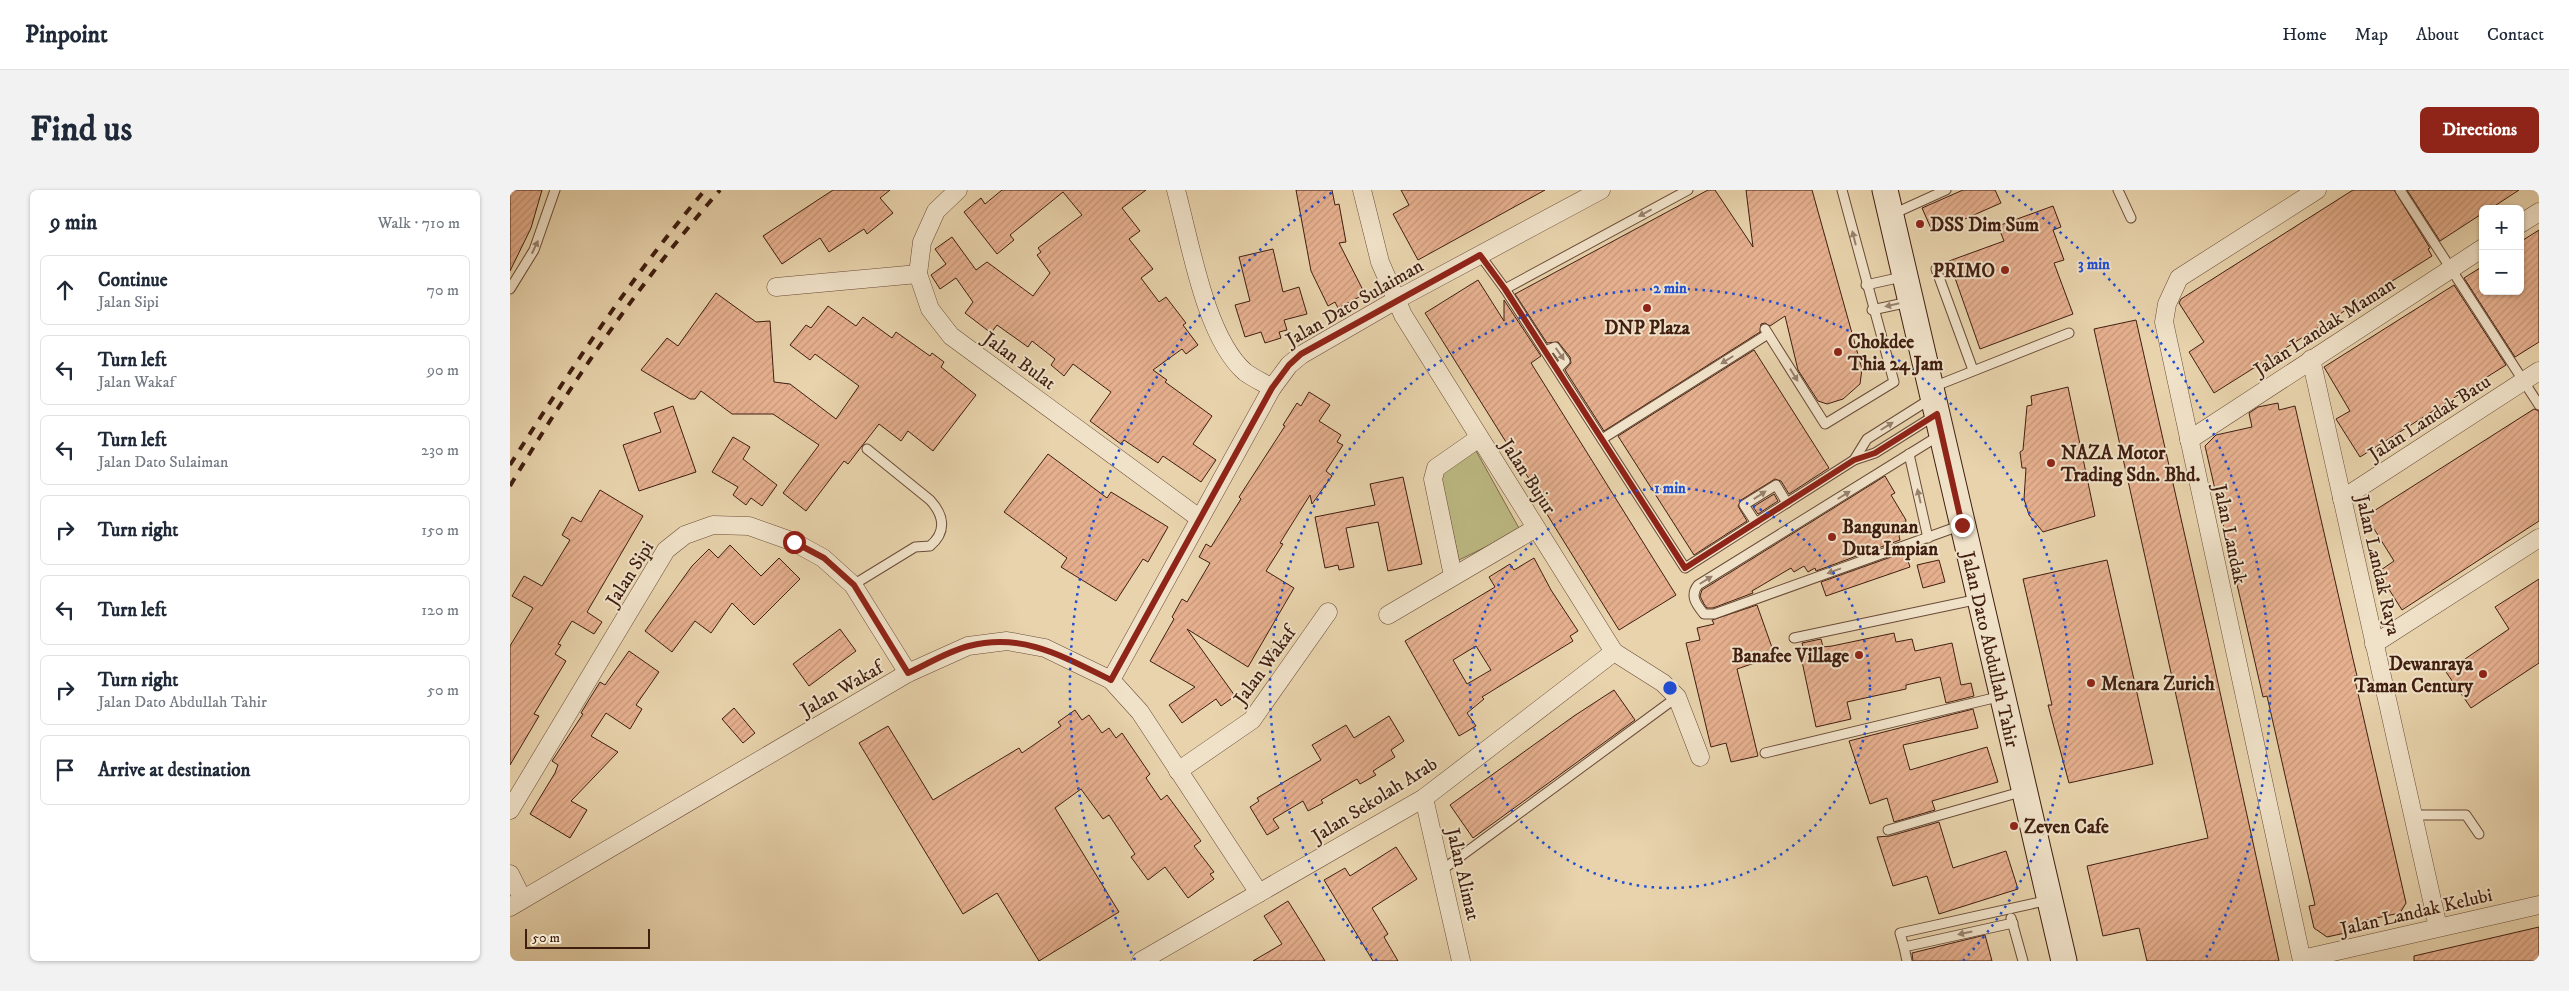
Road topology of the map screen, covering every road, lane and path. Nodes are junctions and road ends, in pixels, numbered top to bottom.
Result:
1 (555, 190) edge
2 (958, 190) edge
3 (1176, 190) edge
4 (1362, 190) edge
5 (1602, 190) edge
6 (1688, 190) edge
7 (1842, 190) edge
8 (1885, 190) edge
9 (1946, 190) edge
10 (2118, 190) edge
11 (2317, 190) edge
12 (2400, 190) edge
13 (2539, 212) edge
14 (1891, 216) junction
15 (2130, 218) dead end
16 (2524, 221) edge
17 (2480, 250) edge
18 (1480, 255) junction
19 (1936, 269) dead end
20 (2451, 269) junction
21 (918, 274) junction
22 (1905, 276) junction
23 (1866, 285) junction
24 (776, 286) dead end
25 (510, 289) edge
26 (1505, 289) junction
27 (1396, 300) junction
28 (1911, 301) junction
29 (1872, 310) junction
30 (2069, 333) dead end
31 (2310, 359) junction
32 (1973, 370) junction
33 (2539, 371) edge
34 (2524, 381) junction
35 (1272, 388) junction
36 (2539, 405) edge
37 (1936, 408) junction
38 (1479, 438) junction
39 (1602, 439) junction
40 (2189, 440) junction
41 (868, 449) dead end
42 (1909, 454) junction
43 (1854, 460) junction
44 (2342, 498) junction
45 (1787, 503) junction
46 (1199, 518) junction
47 (1756, 523) junction
48 (1962, 525) junction
49 (1536, 528) junction
50 (1928, 538) junction
51 (2539, 538) edge
52 (1453, 576) junction
53 (854, 585) junction
54 (1980, 599) junction
55 (1328, 612) dead end
56 (1388, 615) dead end
57 (1794, 638) dead end
58 (2374, 644) junction
59 (1614, 652) junction
60 (908, 673) junction
61 (1111, 680) junction
62 (2002, 696) junction
63 (1677, 697) junction
64 (1765, 753) dead end
65 (1700, 757) dead end
66 (1178, 771) junction
67 (2024, 791) junction
68 (1424, 798) junction
69 (510, 810) edge
70 (2413, 815) junction
71 (1888, 830) dead end
72 (2479, 834) dead end
73 (1442, 870) junction
74 (510, 874) edge
75 (1259, 893) junction
76 (2050, 900) junction
77 (516, 902) edge
78 (2539, 905) edge
79 (2009, 910) junction
80 (2013, 923) junction
81 (2438, 927) junction
82 (1904, 947) junction
83 (2302, 960) edge
84 (1141, 961) edge
85 (1461, 961) edge
86 (1907, 961) edge
87 (2023, 961) edge
88 (2064, 961) edge

25 -> 1 lane
2 - 21 street, Jalan Bulat
3 - 35 street
4 - 27 street, Jalan Bujur
5 - 18 street, Jalan Dato Sulaiman
6 -> 26 lane
23 -> 7 lane
8 - 14 street, Jalan Dato Abdullah Tahir
9 - 14 lane
10 - 15 lane
11 - 40 street, Jalan Landak
12 - 20 lane
13 - 16 street
14 - 22 street, Jalan Dato Abdullah Tahir
17 - 20 street, Jalan Landak Maman
18 - 26 lane
18 - 27 street, Jalan Dato Sulaiman
19 - 32 lane
20 - 31 street, Jalan Landak Maman
20 - 34 lane
21 - 24 street
21 - 46 street, Jalan Bulat
22 - 23 lane
22 - 28 street, Jalan Dato Abdullah Tahir
23 - 29 lane
26 - 39 lane
27 - 35 street, Jalan Dato Sulaiman
27 - 38 street, Jalan Bujur
28 -> 29 lane
28 - 37 street, Jalan Dato Abdullah Tahir
29 - 39 lane
30 - 32 lane
31 - 40 street, Jalan Landak Maman
31 - 44 street, Jalan Landak Raya
32 - 37 lane
33 - 34 street, Jalan Landak Batu
34 - 36 lane
34 - 44 street, Jalan Landak Batu
35 - 46 street, Jalan Dato Sulaiman
37 - 42 lane
37 - 43 lane
43 -> 37 lane
37 - 48 street, Jalan Dato Abdullah Tahir
38 - 49 street, Jalan Bujur
38 - 52 street
39 - 47 lane
40 - 83 street, Jalan Landak
41 - 53 lane
50 -> 42 lane
50 -> 42 lane
43 - 45 lane
44 - 58 street, Jalan Landak Raya
45 - 47 lane
47 -> 45 lane
46 - 61 street, Jalan Dato Sulaiman
48 - 50 lane
48 - 54 street, Jalan Dato Abdullah Tahir
49 - 52 street
49 - 59 street, Jalan Bujur
51 - 58 street
52 - 56 street
53 - 60 street, Jalan Sipi
53 - 69 street, Jalan Sipi
54 - 57 lane
54 - 62 street, Jalan Dato Abdullah Tahir
55 - 66 street, Jalan Wakaf
58 - 70 street, Jalan Landak Raya
59 - 63 street, Jalan Bujur
59 - 68 street, Jalan Sekolah Arab
60 - 61 street, Jalan Wakaf
60 - 77 street, Jalan Wakaf
61 - 66 street, Jalan Wakaf
62 - 64 lane
62 - 67 street, Jalan Dato Abdullah Tahir
63 - 65 street, Jalan Bujur
63 - 73 lane
66 - 75 street, Jalan Wakaf
67 - 71 lane
67 - 76 street, Jalan Dato Abdullah Tahir
68 - 73 street, Jalan Alimat
68 - 75 street, Jalan Sekolah Arab
70 - 72 lane
70 - 81 street, Jalan Landak Raya
73 - 85 street, Jalan Alimat
74 - 77 street
75 - 84 street, Jalan Sekolah Arab
76 - 79 lane
76 - 88 street, Jalan Dato Abdullah Tahir
78 - 81 street, Jalan Landak Kelubi
79 - 80 lane
79 - 82 lane
80 -> 82 lane
80 - 87 lane
81 - 83 street, Jalan Landak Kelubi
82 - 86 lane

